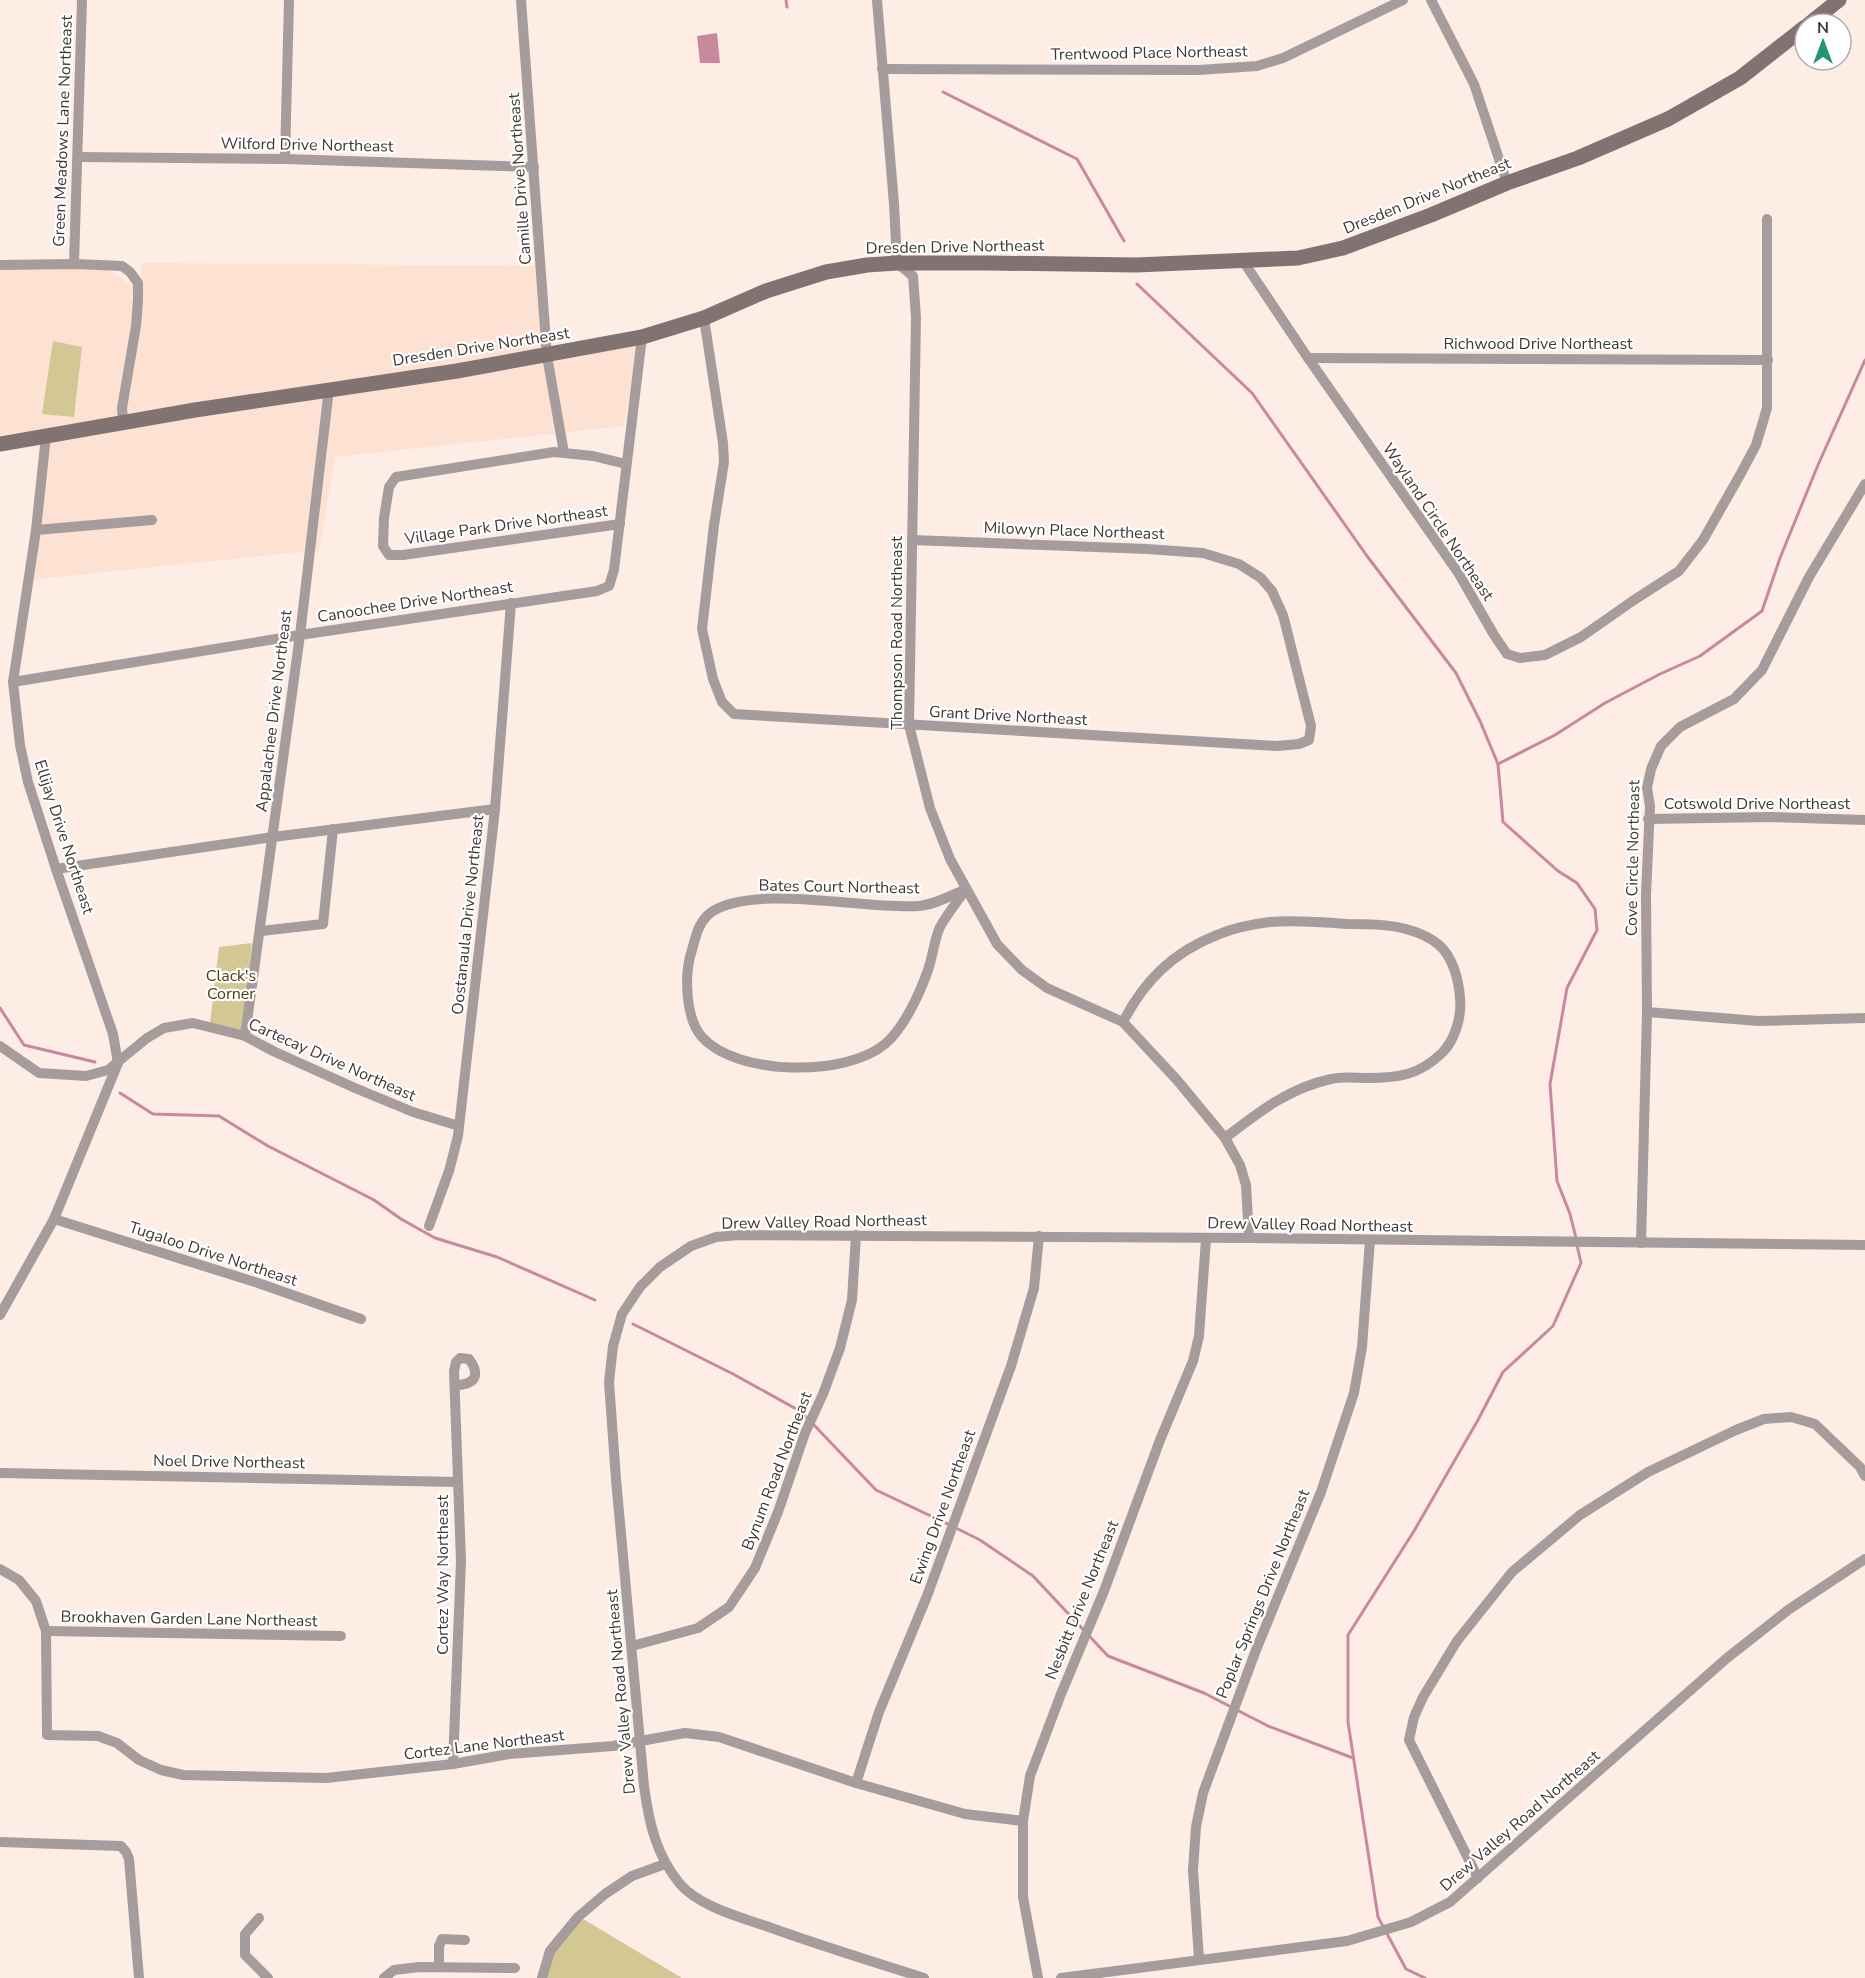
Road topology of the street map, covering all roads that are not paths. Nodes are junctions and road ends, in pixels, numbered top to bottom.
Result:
1 (82, 0) edge
2 (290, 0) edge
3 (521, 0) edge
4 (877, 0) edge
5 (1403, 0) edge
6 (1431, 0) edge
7 (1839, 0) edge
8 (1824, 12) edge
9 (1793, 36) edge
10 (882, 69) junction
11 (78, 157) junction
12 (285, 159) junction
13 (534, 167) junction
14 (1507, 183) junction
15 (1767, 219) dead end
16 (1243, 261) junction
17 (897, 263) junction
18 (74, 264) junction
19 (0, 265) edge
20 (704, 318) junction
21 (642, 337) junction
22 (547, 356) junction
23 (1308, 358) junction
24 (1768, 360) junction
25 (329, 389) junction
26 (123, 423) junction
27 (46, 436) junction
28 (0, 444) edge
29 (564, 453) junction
30 (626, 464) junction
31 (1865, 484) edge
32 (152, 520) dead end
33 (620, 524) junction
34 (36, 530) junction
35 (912, 540) junction
36 (511, 603) junction
37 (300, 635) junction
38 (14, 682) junction
39 (909, 725) junction
40 (1256, 745) joint
41 (495, 809) junction
42 (1648, 819) junction
43 (1865, 820) edge
44 (333, 829) junction
45 (273, 837) junction
46 (56, 869) junction
47 (966, 889) junction
48 (261, 931) junction
49 (1647, 1012) junction
50 (1865, 1018) edge
51 (1123, 1022) junction
52 (245, 1036) junction
53 (0, 1046) edge
54 (118, 1063) junction
55 (459, 1126) junction
56 (1225, 1138) junction
57 (54, 1219) junction
58 (429, 1226) dead end
59 (856, 1235) junction
60 (1039, 1236) junction
61 (1249, 1238) junction
62 (1206, 1239) junction
63 (1370, 1240) junction
64 (1641, 1243) junction
65 (1865, 1245) edge
66 (0, 1315) edge
67 (362, 1319) dead end
68 (455, 1385) dead end
69 (0, 1473) edge
70 (1865, 1476) edge
71 (458, 1482) junction
72 (1865, 1559) edge
73 (0, 1569) edge
74 (46, 1631) junction
75 (341, 1636) dead end
76 (632, 1646) junction
77 (640, 1741) junction
78 (453, 1764) junction
79 (856, 1783) junction
80 (1023, 1821) junction
81 (0, 1842) edge
82 (665, 1864) junction
83 (1478, 1878) junction
84 (259, 1918) dead end
85 (465, 1940) dead end
86 (1199, 1959) junction
87 (439, 1967) junction
88 (515, 1968) dead end
89 (456, 1973) edge
90 (139, 1978) edge
91 (268, 1978) edge
92 (384, 1978) edge
93 (542, 1978) edge
94 (924, 1978) edge
95 (1038, 1978) edge
96 (1061, 1978) edge

1 - 11 street, Green Meadows Lane Northeast
2 - 12 street
3 - 13 street, Camille Drive Northeast
4 - 10 street
5 - 10 street, Trentwood Place Northeast
6 - 14 street
7 - 8 street
9 - 14 street, Dresden Drive Northeast
10 - 17 street
11 - 12 street, Wilford Drive Northeast
11 - 18 street, Green Meadows Lane Northeast
12 - 13 street, Wilford Drive Northeast
13 - 22 street, Camille Drive Northeast
14 - 16 street, Dresden Drive Northeast
15 - 24 street, Wayland Circle Northeast
16 - 17 street, Dresden Drive Northeast
16 - 23 street, Wayland Circle Northeast
17 - 20 street, Dresden Drive Northeast
17 - 35 street, Thompson Road Northeast
18 - 19 street
18 - 26 street
20 - 21 street, Dresden Drive Northeast
20 - 39 street, Grant Drive Northeast
21 - 22 street, Dresden Drive Northeast
21 - 30 street
22 - 25 street, Dresden Drive Northeast
22 - 29 street, Camille Drive Northeast
23 - 24 street, Richwood Drive Northeast
23 - 24 street, Wayland Circle Northeast
25 - 26 street, Dresden Drive Northeast
25 - 37 street, Appalachee Drive Northeast
26 - 27 street, Dresden Drive Northeast
27 - 28 street, Dresden Drive Northeast
27 - 34 street, Ellijay Drive Northeast
29 - 30 street, Village Park Drive Northeast
29 - 33 street, Village Park Drive Northeast
30 - 33 street
31 - 42 street, Cove Circle Northeast
32 - 34 street
33 - 36 street, Canoochee Drive Northeast
34 - 38 street, Ellijay Drive Northeast
35 - 39 street, Thompson Road Northeast
35 - 40 street, Milowyn Place Northeast
36 - 37 street, Canoochee Drive Northeast
36 - 41 street, Oostanaula Drive Northeast
37 - 38 street, Canoochee Drive Northeast
37 - 45 street, Appalachee Drive Northeast
38 - 46 street, Ellijay Drive Northeast
39 - 40 street, Grant Drive Northeast
39 - 47 street, Thompson Road Northeast
41 - 44 street
41 - 55 street, Oostanaula Drive Northeast
42 - 43 street, Cotswold Drive Northeast
42 - 49 street, Cove Circle Northeast
44 - 45 street
44 - 48 street
45 - 46 street
45 - 48 street, Appalachee Drive Northeast
46 - 54 street, Ellijay Drive Northeast
47 - 47 street, Bates Court Northeast
47 - 51 street, Thompson Road Northeast
48 - 52 street, Appalachee Drive Northeast
49 - 50 street
49 - 64 street, Cove Circle Northeast
51 - 56 street, Thompson Road Northeast
51 - 56 street
52 - 54 street, Cartecay Drive Northeast
52 - 55 street, Cartecay Drive Northeast
53 - 54 street, Cartecay Drive Northeast
54 - 57 street
55 - 58 street, Oostanaula Drive Northeast
56 - 61 street, Thompson Road Northeast
57 - 66 street
57 - 67 street, Tugaloo Drive Northeast
59 - 60 street, Drew Valley Road Northeast
59 - 76 street, Bynum Road Northeast
59 - 76 street, Drew Valley Road Northeast
60 - 62 street, Drew Valley Road Northeast
60 - 79 street, Ewing Drive Northeast
61 - 62 street, Drew Valley Road Northeast
61 - 63 street, Drew Valley Road Northeast
62 - 80 street, Nesbitt Drive Northeast
63 - 64 street, Drew Valley Road Northeast
63 - 86 street, Poplar Springs Drive Northeast
64 - 65 street, Drew Valley Road Northeast
68 - 71 street, Cortez Way Northeast
69 - 71 street, Noel Drive Northeast
70 - 83 street
71 - 78 street, Cortez Way Northeast
72 - 83 street, Drew Valley Road Northeast
73 - 74 street, Brookhaven Garden Lane Northeast
74 - 75 street, Brookhaven Garden Lane Northeast
74 - 78 street, Cortez Lane Northeast
76 - 77 street, Drew Valley Road Northeast
77 - 78 street, Cortez Lane Northeast
77 - 79 street, Cortez Lane Northeast
77 - 82 street, Drew Valley Road Northeast
79 - 80 street, Cortez Lane Northeast
80 - 95 street, Nesbitt Drive Northeast
81 - 90 street
82 - 93 street
82 - 94 street, Drew Valley Road Northeast
83 - 86 street, Drew Valley Road Northeast
84 - 91 street
85 - 87 street
86 - 96 street, Drew Valley Road Northeast
87 - 89 street
87 - 92 street
88 - 89 street

